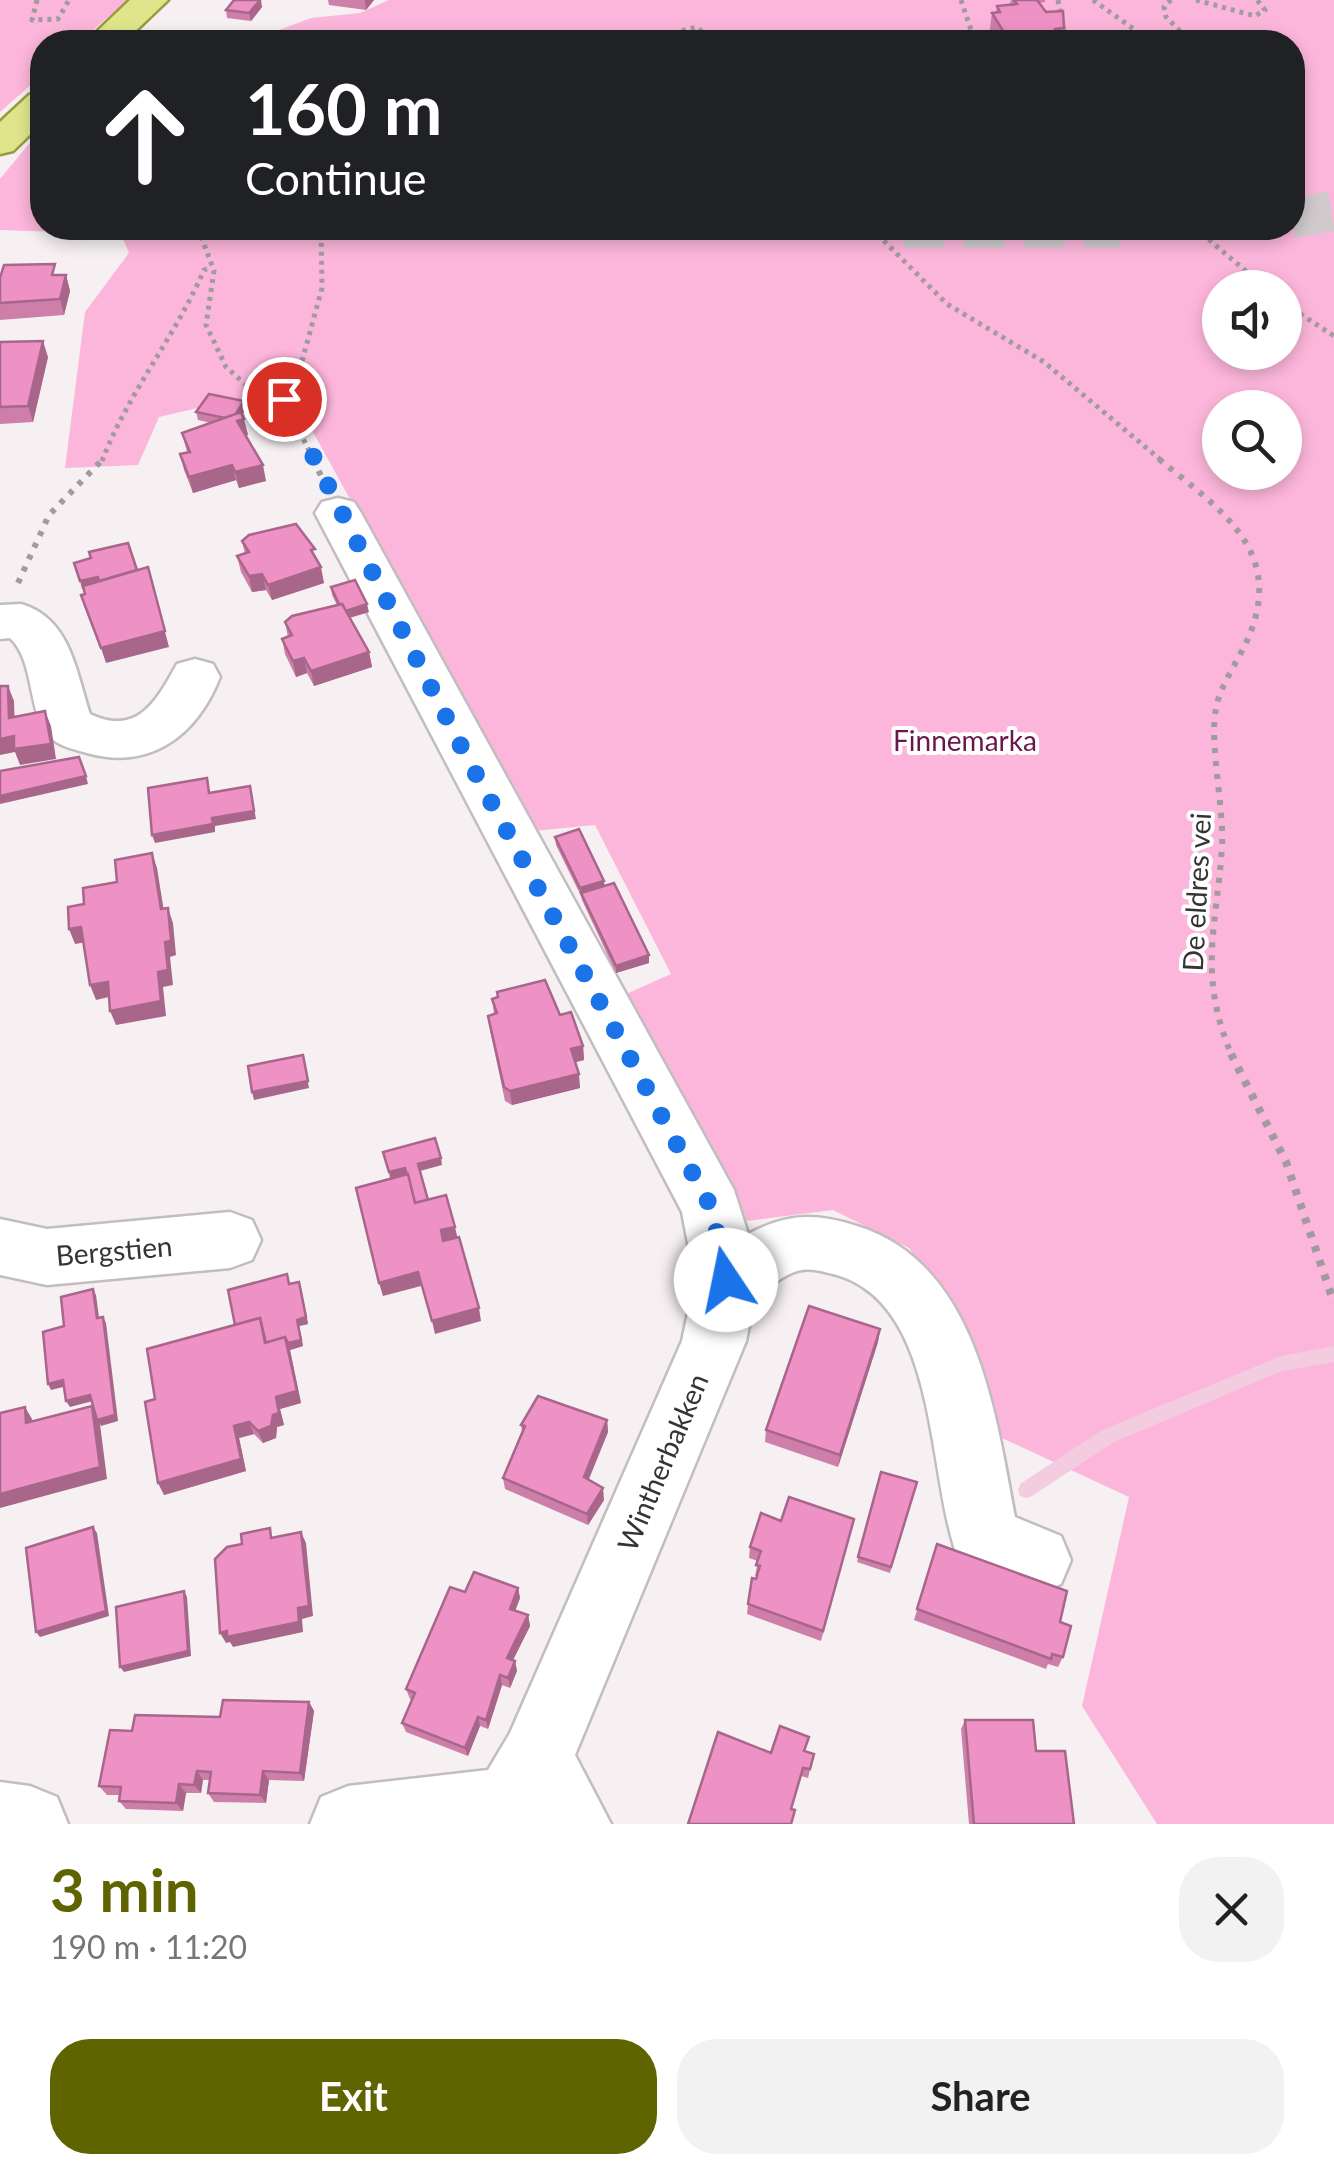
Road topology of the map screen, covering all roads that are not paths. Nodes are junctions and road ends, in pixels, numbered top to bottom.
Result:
1 (152, 0) edge
2 (118, 30) edge
3 (30, 114) edge
4 (0, 143) edge
5 (338, 513) road end
6 (0, 622) edge
7 (195, 677) dead end
8 (230, 1240) dead end
9 (0, 1247) edge
10 (726, 1280) junction
11 (1036, 1560) dead end
12 (530, 1803) edge
13 (0, 1820) edge
14 (30, 1824) edge
15 (348, 1824) edge

1 - 2 main road
3 - 4 main road
5 - 10 street, Wintherbakken
6 - 7 street
8 - 9 street, Bergstien
10 - 11 street
10 - 12 street, Wintherbakken
12 - 15 street
13 - 14 street

